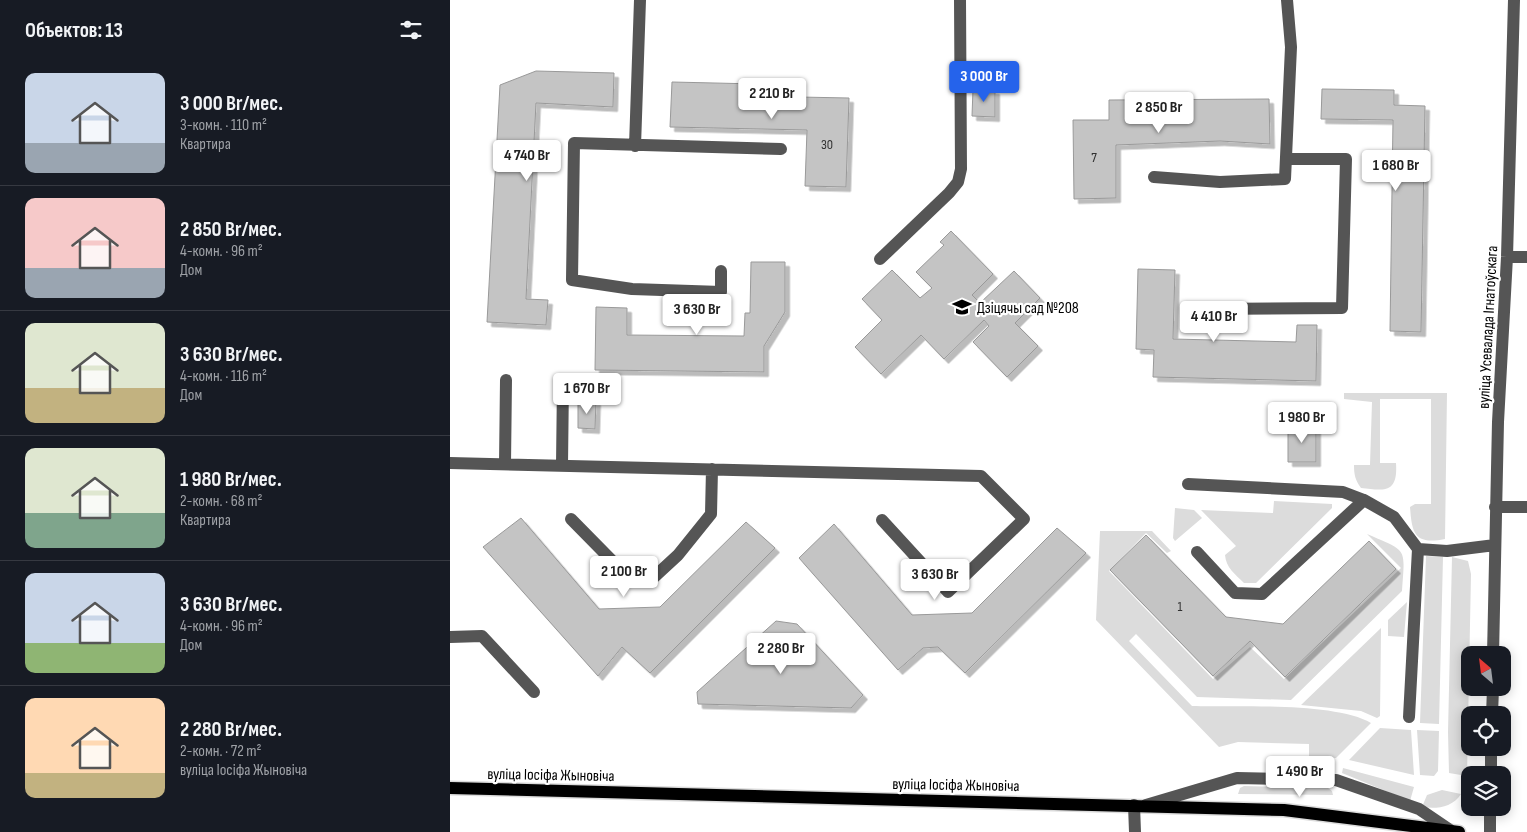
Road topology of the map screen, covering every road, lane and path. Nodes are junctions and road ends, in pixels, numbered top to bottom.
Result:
1 (640, 0) edge
2 (960, 0) edge
3 (1287, 0) edge
4 (1514, 0) edge
5 (635, 146) junction
6 (781, 149) dead end
7 (1286, 159) junction
8 (1154, 177) dead end
9 (1507, 257) junction
10 (1527, 257) edge
11 (880, 258) dead end
12 (721, 271) dead end
13 (1201, 309) dead end
14 (506, 380) dead end
15 (563, 381) dead end
16 (450, 463) edge
17 (505, 464) junction
18 (562, 466) junction
19 (712, 469) junction
20 (1188, 484) dead end
21 (1364, 500) junction
22 (1495, 506) junction
23 (1527, 507) edge
24 (571, 519) dead end
25 (882, 520) dead end
26 (1495, 545) junction
27 (1418, 548) junction
28 (1197, 552) dead end
29 (450, 637) edge
30 (1493, 646) edge
31 (534, 692) dead end
32 (1409, 717) dead end
33 (450, 788) edge
34 (1140, 805) junction
35 (1490, 816) edge
36 (1454, 831) edge
37 (1135, 832) edge
38 (1490, 832) edge

1 - 5 street
2 - 11 street
3 - 7 street
4 - 9 street, вуліца Усевалада Ігнатоўскага
5 - 6 street
5 - 12 street
7 - 8 street
7 - 13 street
9 - 10 street
9 - 22 street, вуліца Усевалада Ігнатоўскага
14 - 17 street
15 - 18 street
16 - 17 street
17 - 18 street
18 - 19 street
19 - 24 street
19 - 25 street
20 - 21 street
21 - 27 street
21 - 28 street
22 - 23 street
22 - 26 street, вуліца Усевалада Ігнатоўскага
26 - 27 street
26 - 30 street, вуліца Усевалада Ігнатоўскага
27 - 32 street
29 - 31 street
33 - 34 main road, вуліца Іосіфа Жыновіча
34 - 36 main road, вуліца Іосіфа Жыновіча
34 - 36 street
34 - 37 street
35 - 38 street

